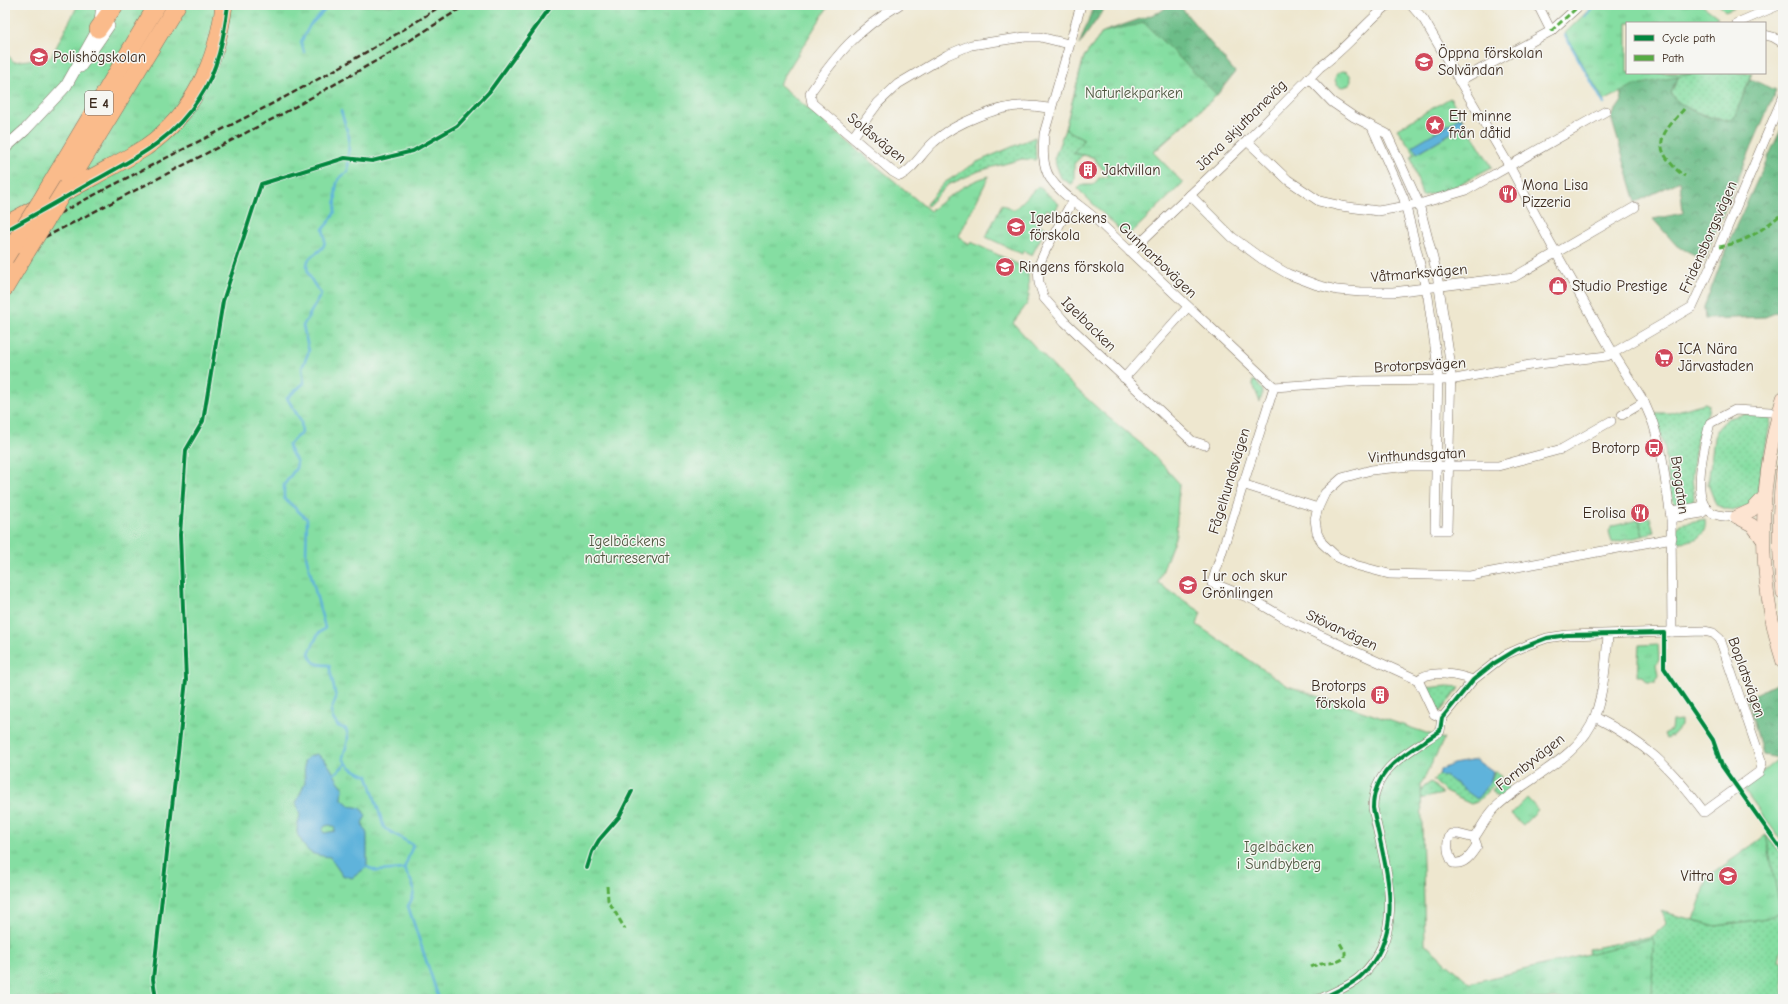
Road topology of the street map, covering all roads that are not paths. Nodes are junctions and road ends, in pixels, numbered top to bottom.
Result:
1 (157, 5) edge
2 (177, 5) edge
3 (224, 5) edge
4 (898, 5) edge
5 (1081, 5) edge
6 (1381, 5) edge
7 (1388, 5) edge
8 (1411, 5) edge
9 (1420, 5) edge
10 (1538, 5) edge
11 (1580, 5) edge
12 (1779, 5) edge
13 (110, 6) edge
14 (1372, 18) junction
15 (1424, 20) junction
16 (1739, 22) edge
17 (98, 29) joint
18 (1551, 31) junction
19 (1766, 35) edge
20 (1783, 43) edge
21 (1069, 44) junction
22 (1309, 78) junction
23 (1459, 81) junction
24 (66, 86) junction
25 (1783, 98) edge
26 (1051, 108) junction
27 (1606, 111) dead end
28 (1372, 127) junction
29 (853, 137) junction
30 (1247, 141) junction
31 (5, 148) edge
32 (1510, 167) junction
33 (1190, 195) junction
34 (1073, 200) junction
35 (1419, 204) junction
36 (1406, 207) junction
37 (1635, 207) dead end
38 (5, 225) edge
39 (1130, 252) junction
40 (1556, 253) junction
41 (5, 258) edge
42 (1439, 287) junction
43 (5, 288) edge
44 (1426, 288) junction
45 (1187, 308) junction
46 (1613, 353) junction
47 (1124, 378) junction
48 (1438, 380) junction
49 (1450, 380) junction
50 (1274, 387) junction
51 (1783, 398) edge
52 (1644, 402) junction
53 (1770, 412) dead end
54 (1622, 415) dead end
55 (1611, 421) dead end
56 (1205, 445) dead end
57 (1436, 466) junction
58 (1448, 466) junction
59 (1783, 469) edge
60 (1242, 484) junction
61 (1782, 488) edge
62 (1765, 496) junction
63 (1318, 508) junction
64 (1706, 508) junction
65 (1670, 515) junction
66 (1737, 517) junction
67 (1781, 535) edge
68 (1672, 538) junction
69 (1764, 540) junction
70 (1212, 583) joint
71 (1783, 593) edge
72 (1672, 632) junction
73 (1608, 635) junction
74 (1783, 662) edge
75 (1418, 680) junction
76 (1473, 680) junction
77 (1595, 717) junction
78 (1442, 718) junction
79 (1474, 838) dead end
80 (1320, 999) edge

1 - 41 highway, E 4, bridge
2 - 43 highway, E 4, bridge
3 - 38 highway
4 - 29 street, Solåsvägen
5 - 21 street, Gunnarbovägen
6 - 14 street, Järva skjutbaneväg
7 - 14 street, Järva skjutbaneväg
8 - 15 street
9 - 15 street
10 - 18 street
11 - 18 street
12 - 16 street
13 - 17 highway
13 - 24 street
14 - 22 street, Järva skjutbaneväg
15 - 23 street
17 - 24 street
18 - 23 street
19 - 20 street
21 - 26 street, Gunnarbovägen
21 - 29 street
22 - 28 street
22 - 30 street, Järva skjutbaneväg
23 - 32 street
24 - 31 street
25 - 46 street, Fridensborgsvägen
26 - 29 street, Solåsvägen
26 - 34 street, Gunnarbovägen
27 - 32 street
28 - 35 street
28 - 36 street
30 - 33 street, Järva skjutbaneväg
30 - 36 street
32 - 35 street
32 - 40 street
33 - 39 street, Järva skjutbaneväg
33 - 44 street, Våtmarksvägen
34 - 39 street, Gunnarbovägen
34 - 47 street, Igelbacken
35 - 36 street
35 - 42 street
36 - 44 street
37 - 40 street
39 - 45 street, Gunnarbovägen
40 - 42 street, Våtmarksvägen
40 - 46 street
42 - 44 street, Våtmarksvägen
42 - 49 street
44 - 48 street
45 - 47 street
45 - 50 street, Gunnarbovägen
46 - 49 street, Brotorpsvägen
46 - 52 street, Brogatan
47 - 56 street, Igelbacken
48 - 49 street, Brotorpsvägen
48 - 50 street, Brotorpsvägen
48 - 57 street
49 - 58 street
50 - 60 street, Fågelhundsvägen
51 - 62 main road
52 - 54 street
52 - 65 street, Brogatan
53 - 64 street
55 - 58 street, Vinthundsgatan
57 - 58 street, Vinthundsgatan
57 - 58 street
57 - 63 street, Vinthundsgatan
59 - 61 main road
60 - 63 street
60 - 70 street, Fågelhundsvägen
61 - 67 main road
62 - 66 main road
62 - 69 main road
63 - 68 street, Vinthundsgatan
64 - 65 street
64 - 66 street
65 - 68 street, Brogatan
66 - 69 main road
67 - 71 main road
68 - 72 street, Brogatan
69 - 74 main road
70 - 75 street, Stövarvägen
72 - 73 street
72 - 77 street, Boplatsvägen
73 - 76 street
73 - 77 street, Fornbyvägen
75 - 76 street
75 - 78 street
76 - 78 street
77 - 79 street, Fornbyvägen
78 - 80 street

